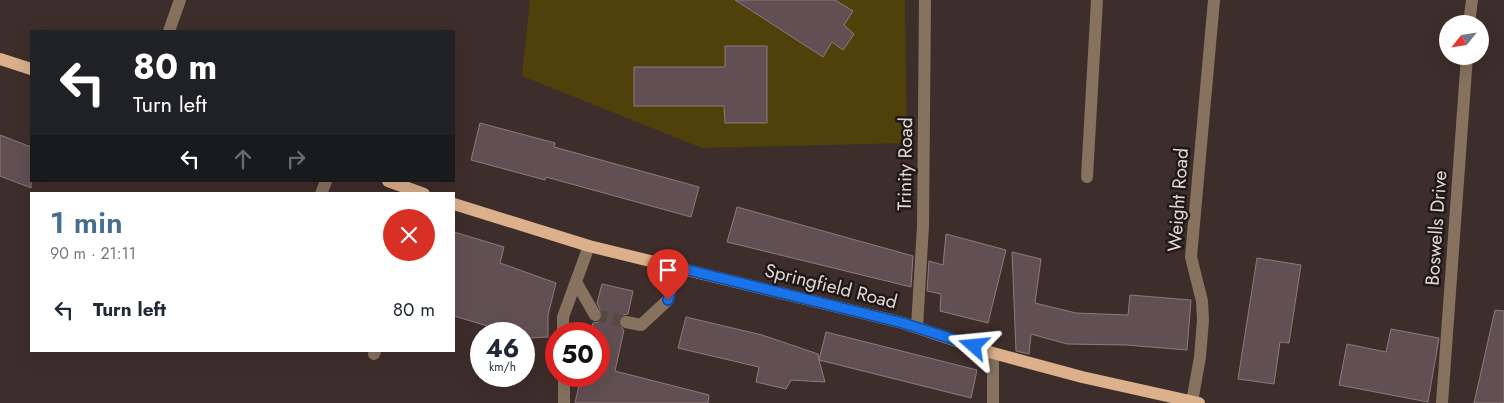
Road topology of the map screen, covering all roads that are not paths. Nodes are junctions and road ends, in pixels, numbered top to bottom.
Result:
1 (180, 0) edge
2 (925, 0) edge
3 (1097, 0) edge
4 (1214, 0) edge
5 (1472, 0) edge
6 (1470, 15) edge
7 (169, 30) edge
8 (0, 59) edge
9 (1466, 65) edge
10 (30, 69) edge
11 (1087, 178) dead end
12 (391, 182) edge
13 (418, 192) edge
14 (455, 204) edge
15 (589, 246) junction
16 (676, 267) junction
17 (576, 282) junction
18 (595, 314) dead end
19 (563, 322) edge
20 (626, 322) tunnel mouth
21 (917, 328) junction
22 (993, 353) junction
23 (564, 387) edge
24 (1194, 402) edge
25 (564, 403) edge
26 (993, 403) edge
27 (1442, 403) edge

1 - 7 street
2 - 21 street, Trinity Road
3 - 11 street
4 - 24 street, Weight Road
5 - 6 street
8 - 10 main road
9 - 27 street, Boswells Drive
12 - 13 main road
14 - 15 main road, Springfield Road
15 - 16 main road, Springfield Road
15 - 17 street
16 - 20 street
16 - 21 main road, Springfield Road
17 - 18 street
17 - 19 street
21 - 22 main road, Springfield Road
22 - 24 main road, Springfield Road
22 - 26 street
23 - 25 street

